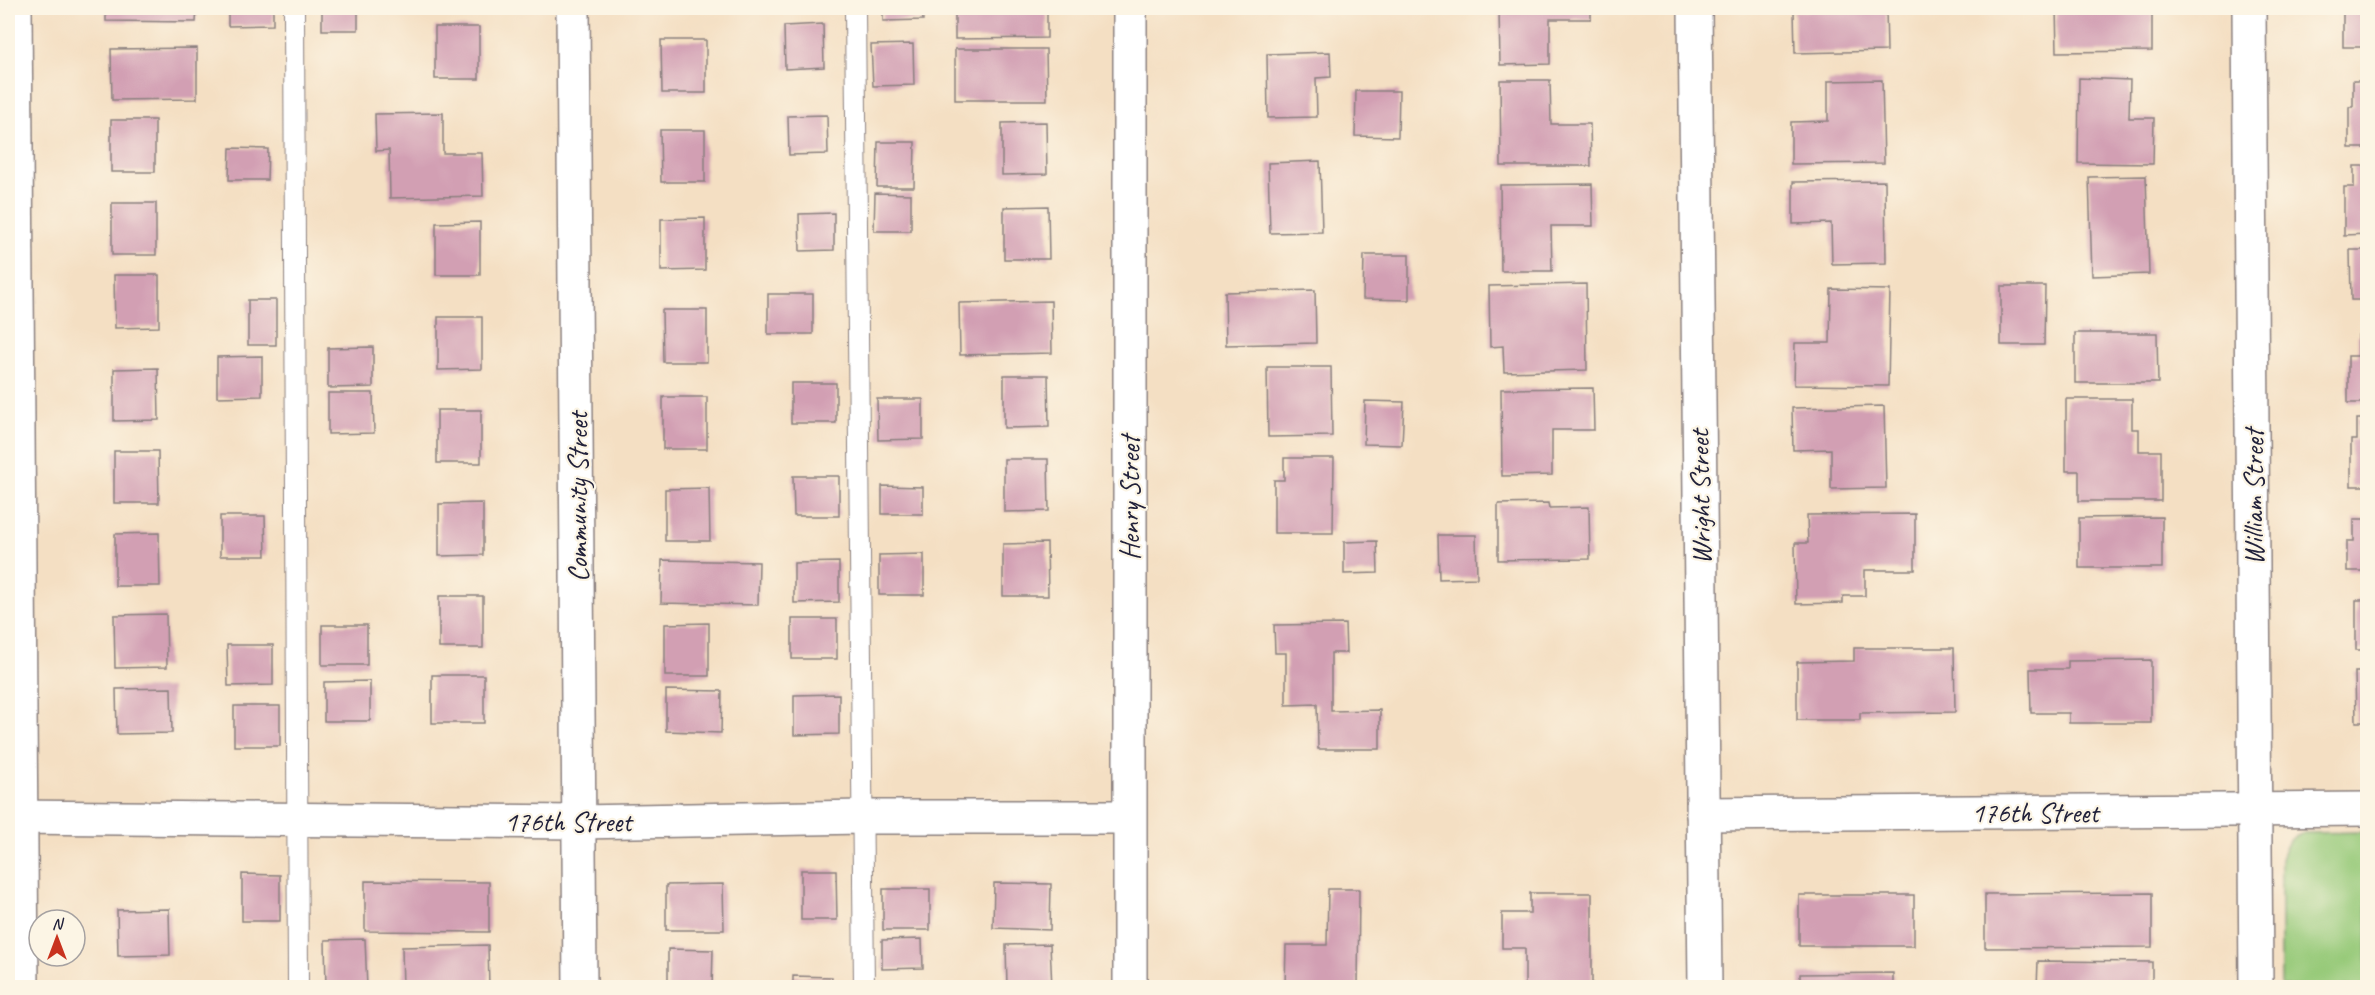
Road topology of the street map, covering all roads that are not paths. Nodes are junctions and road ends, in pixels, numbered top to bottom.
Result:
1 (15, 8) edge
2 (294, 8) edge
3 (573, 8) edge
4 (855, 8) edge
5 (1130, 8) edge
6 (1695, 8) edge
7 (2249, 8) edge
8 (2367, 809) edge
9 (2255, 811) junction
10 (1703, 814) junction
11 (14, 817) edge
12 (863, 817) junction
13 (1129, 817) junction
14 (296, 820) junction
15 (579, 822) junction
16 (22, 987) edge
17 (298, 987) edge
18 (580, 987) edge
19 (864, 987) edge
20 (1130, 987) edge
21 (1705, 987) edge
22 (2256, 987) edge

1 - 11 street
2 - 14 lane
3 - 15 street, Community Street
4 - 12 lane
5 - 13 street, Henry Street
6 - 10 street, Wright Street
7 - 9 street, William Street
8 - 9 street, 176th Street
9 - 10 street, 176th Street
9 - 22 street, William Street
10 - 21 street, Wright Street
11 - 14 street, 176th Street
11 - 16 street
12 - 13 street, 176th Street
12 - 15 street, 176th Street
12 - 19 lane
13 - 20 street, Henry Street
14 - 15 street, 176th Street
14 - 17 lane
15 - 18 street, Community Street

